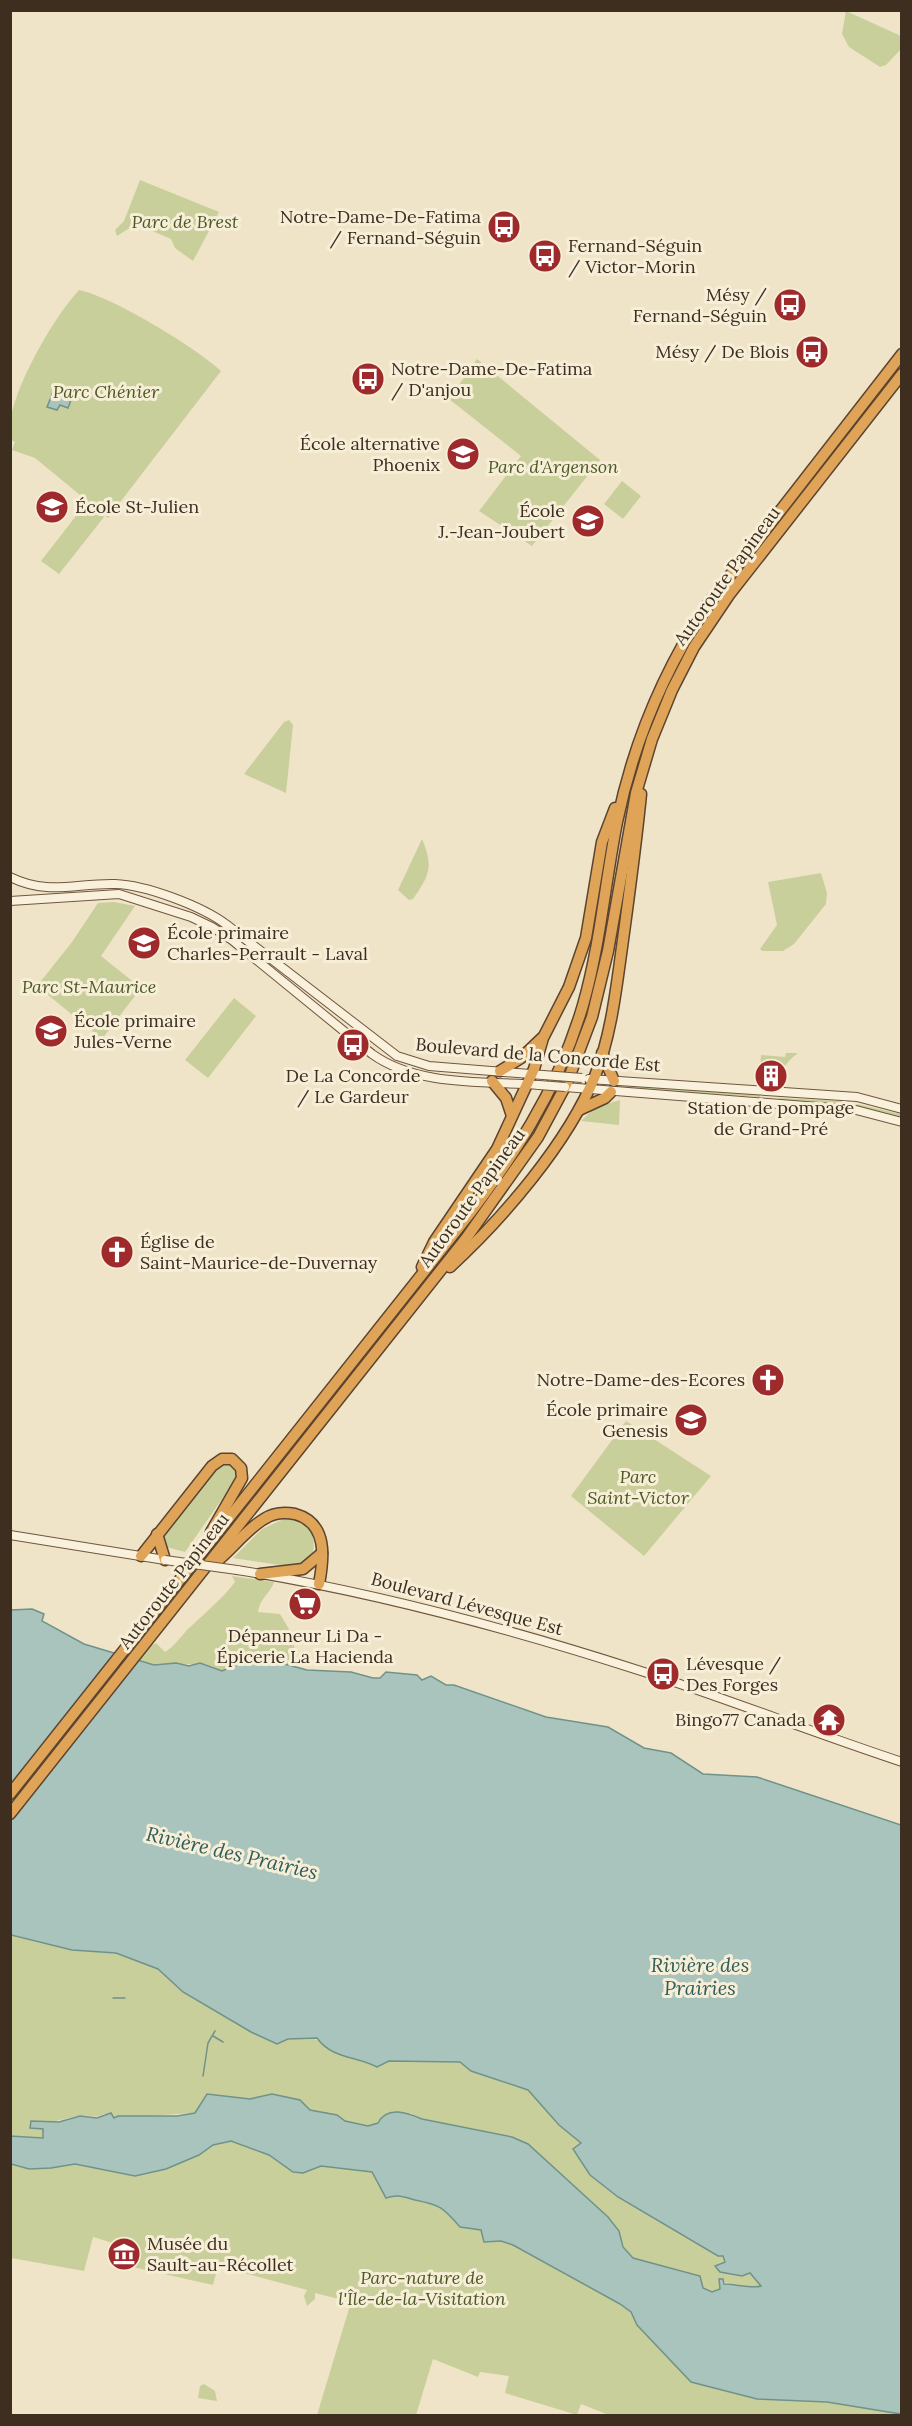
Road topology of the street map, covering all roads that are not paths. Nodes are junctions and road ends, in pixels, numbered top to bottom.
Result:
1 (902, 354) edge
2 (902, 374) edge
3 (639, 758) junction
4 (10, 877) edge
5 (10, 901) edge
6 (543, 1038) junction
7 (602, 1053) junction
8 (500, 1071) junction
9 (529, 1079) junction
10 (492, 1081) junction
11 (586, 1084) junction
12 (613, 1086) junction
13 (902, 1109) edge
14 (579, 1110) junction
15 (512, 1116) junction
16 (902, 1122) edge
17 (418, 1288) junction
18 (157, 1534) junction
19 (10, 1535) edge
20 (322, 1552) junction
21 (200, 1554) junction
22 (141, 1556) junction
23 (165, 1560) junction
24 (260, 1574) junction
25 (194, 1582) junction
26 (319, 1584) junction
27 (902, 1762) edge
28 (10, 1794) edge
29 (10, 1814) edge

1 - 3 highway, Autoroute Papineau
2 - 3 highway, Autoroute Papineau
3 - 6 highway
3 - 7 highway
3 - 17 highway, Autoroute Papineau
4 - 8 street, Boulevard de la Concorde Est
5 - 10 street, Boulevard de la Concorde Est
6 - 8 highway
6 - 9 highway
7 - 11 highway
7 - 12 highway
8 - 9 street, Boulevard de la Concorde Est
9 - 10 street, Boulevard de la Concorde Est
9 - 11 street, Boulevard de la Concorde Est, bridge
9 - 11 street, Boulevard de la Concorde Est, bridge
9 - 15 highway
10 - 15 highway
11 - 12 street, Boulevard de la Concorde Est
11 - 14 highway
12 - 13 street, Boulevard de la Concorde Est
12 - 14 highway
12 - 16 street, Boulevard de la Concorde Est
14 - 17 highway
15 - 17 highway
17 - 21 highway, Autoroute Papineau
17 - 25 highway, Autoroute Papineau
18 - 21 highway
18 - 22 highway
18 - 23 highway
19 - 22 street, Boulevard Lévesque Est
20 - 24 highway
20 - 25 highway
20 - 26 highway
21 - 28 highway, Autoroute Papineau
22 - 23 street, Boulevard Lévesque Est
23 - 24 street, Boulevard Lévesque Est, bridge
24 - 26 street, Boulevard Lévesque Est
25 - 29 highway, Autoroute Papineau
26 - 27 street, Boulevard Lévesque Est

